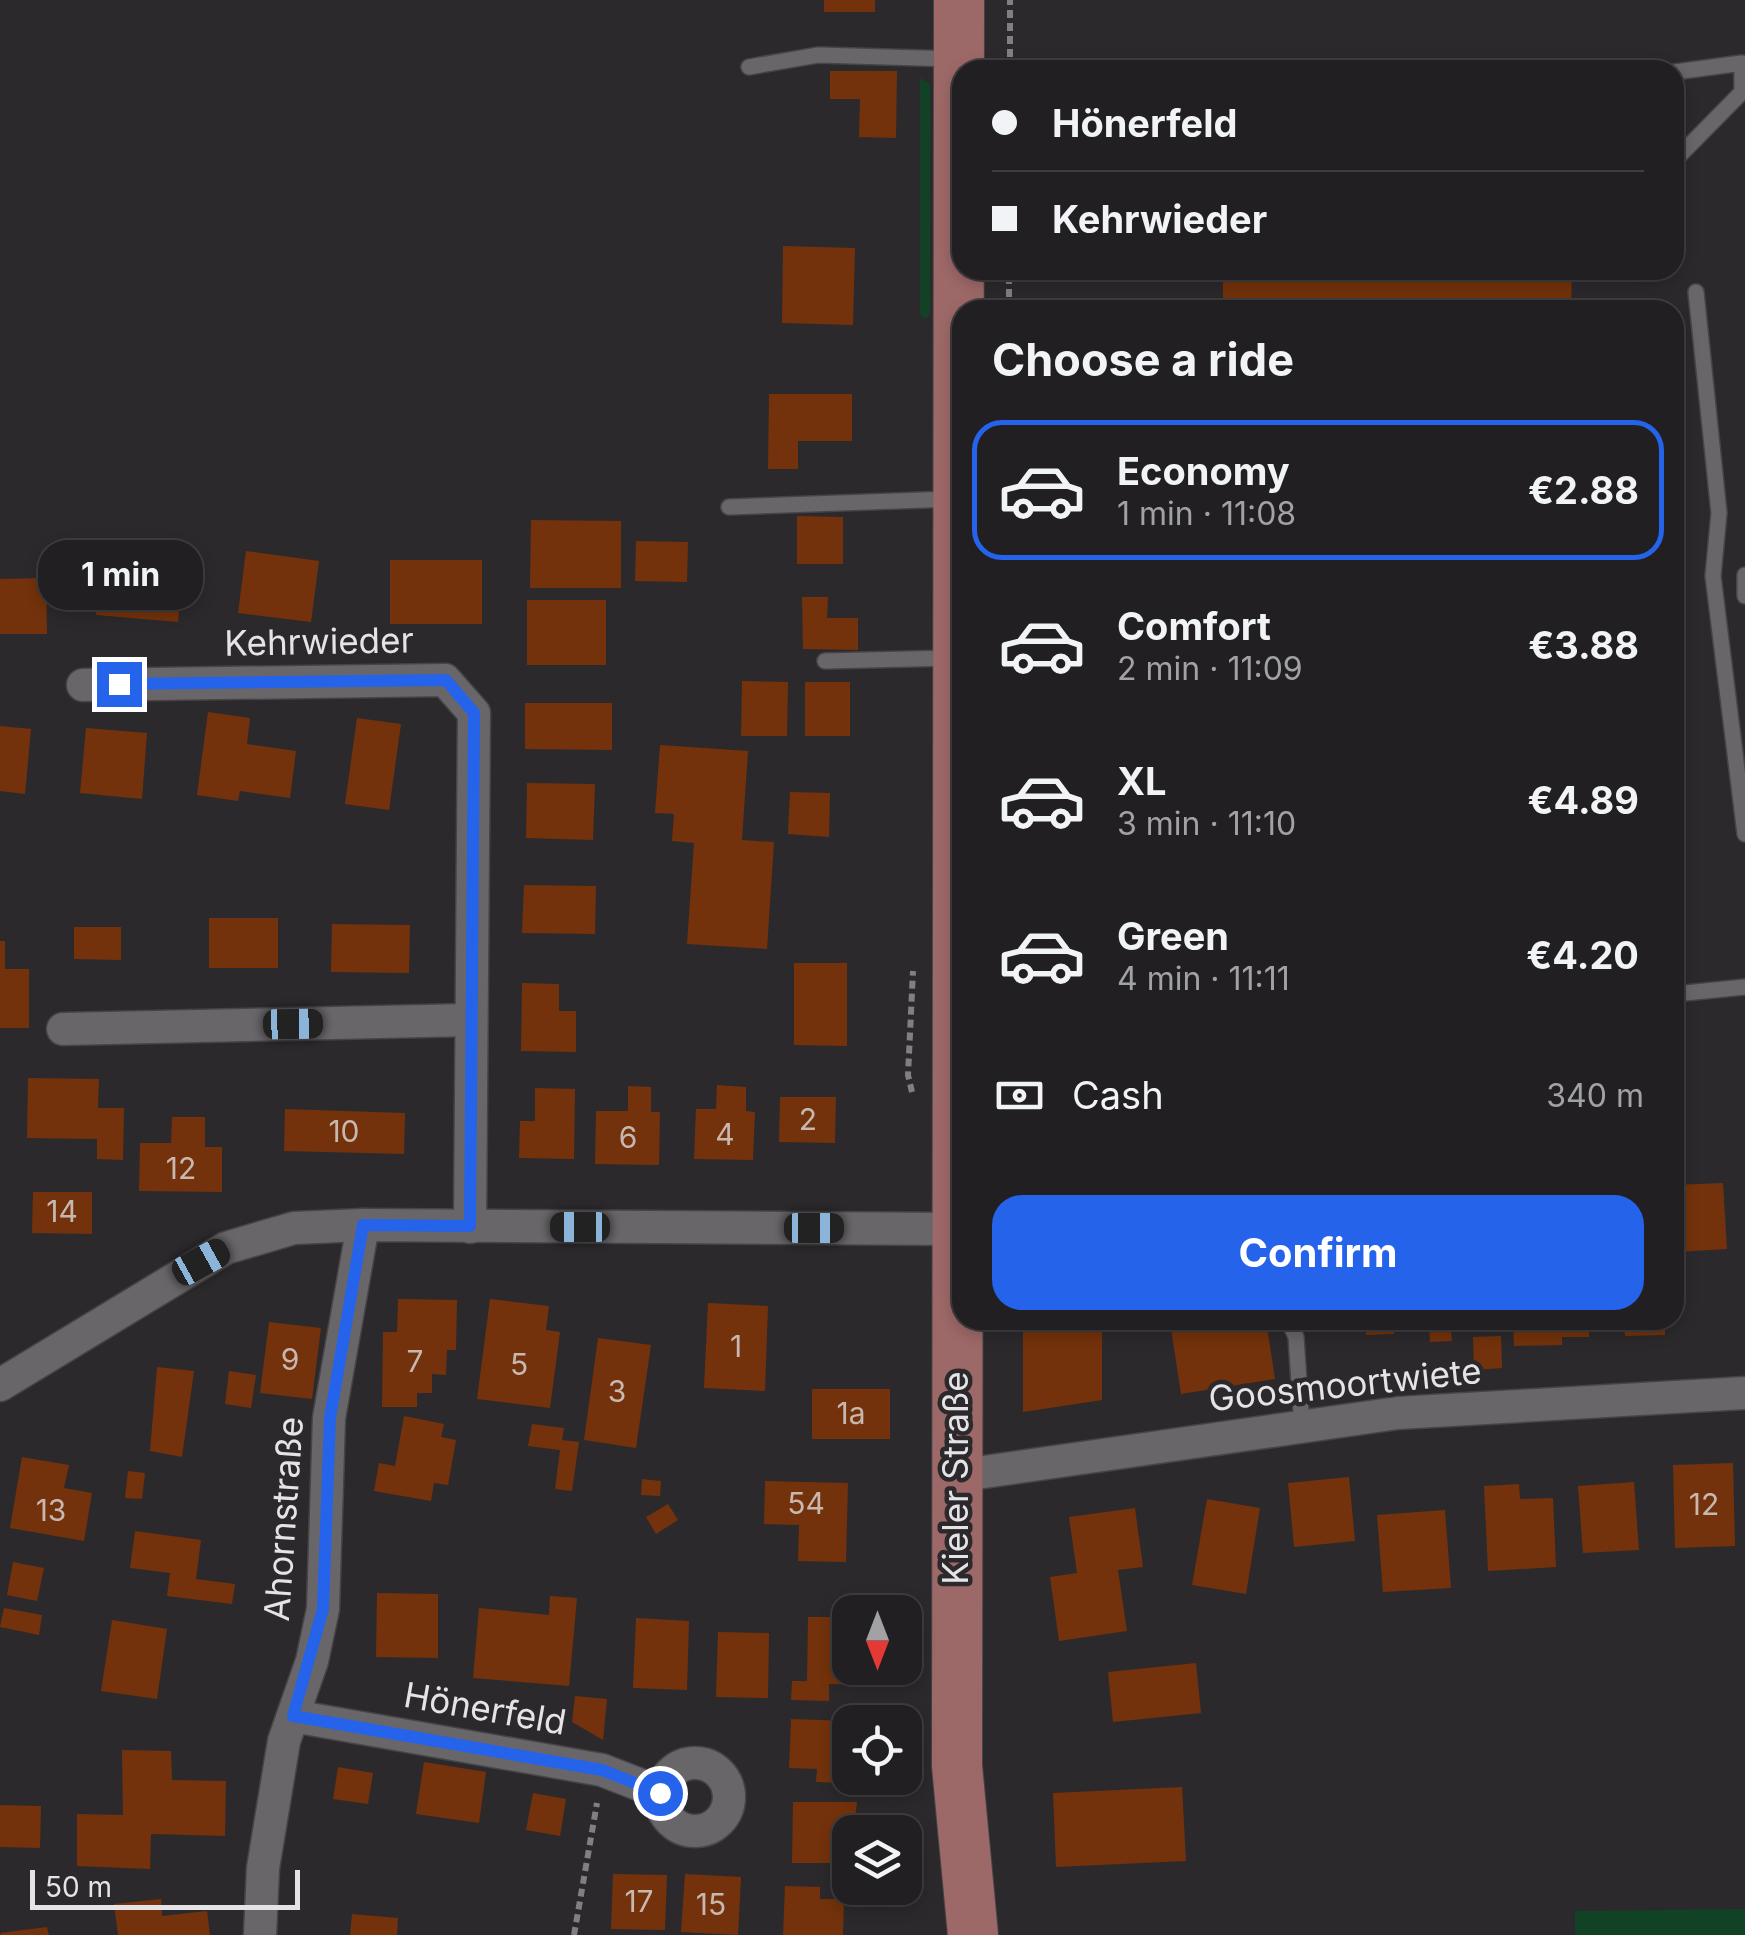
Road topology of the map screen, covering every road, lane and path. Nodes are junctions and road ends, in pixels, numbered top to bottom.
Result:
1 (959, 0) edge
2 (1010, 0) edge
3 (958, 59) joint
4 (1010, 60) edge
5 (750, 67) dead end
6 (1684, 71) edge
7 (1684, 151) edge
8 (1696, 292) dead end
9 (952, 499) edge
10 (729, 507) dead end
11 (1745, 575) edge
12 (1745, 596) edge
13 (952, 658) edge
14 (825, 660) dead end
15 (83, 685) dead end
16 (1745, 834) edge
17 (1745, 986) edge
18 (1684, 993) edge
19 (470, 1020) junction
20 (63, 1029) dead end
21 (363, 1225) junction
22 (470, 1226) junction
23 (952, 1229) edge
24 (955, 1330) edge
25 (1293, 1330) edge
26 (0, 1385) edge
27 (1745, 1393) edge
28 (1302, 1427) junction
29 (956, 1476) junction
30 (293, 1716) junction
31 (602, 1770) junction
32 (660, 1793) dead end
33 (260, 1935) edge
34 (574, 1935) edge
35 (973, 1935) edge

1 - 3 main road, Kieler Straße
2 - 4 path
3 - 5 lane
6 - 7 lane
8 - 16 lane
9 - 10 lane
11 - 12 lane
13 - 14 lane
15 - 19 street, Kehrwieder
17 - 18 lane
19 - 20 street
19 - 22 street, Kehrwieder
21 - 22 street
21 - 26 street
21 - 30 street, Ahornstraße
22 - 23 street
24 - 29 main road, Kieler Straße
25 - 28 lane
27 - 28 street, Goosmoortwiete
28 - 29 street, Goosmoortwiete
29 - 35 main road, Kieler Straße
30 - 31 street, Hönerfeld
30 - 33 street, Ahornstraße
31 - 32 street, Hönerfeld
31 - 34 path

